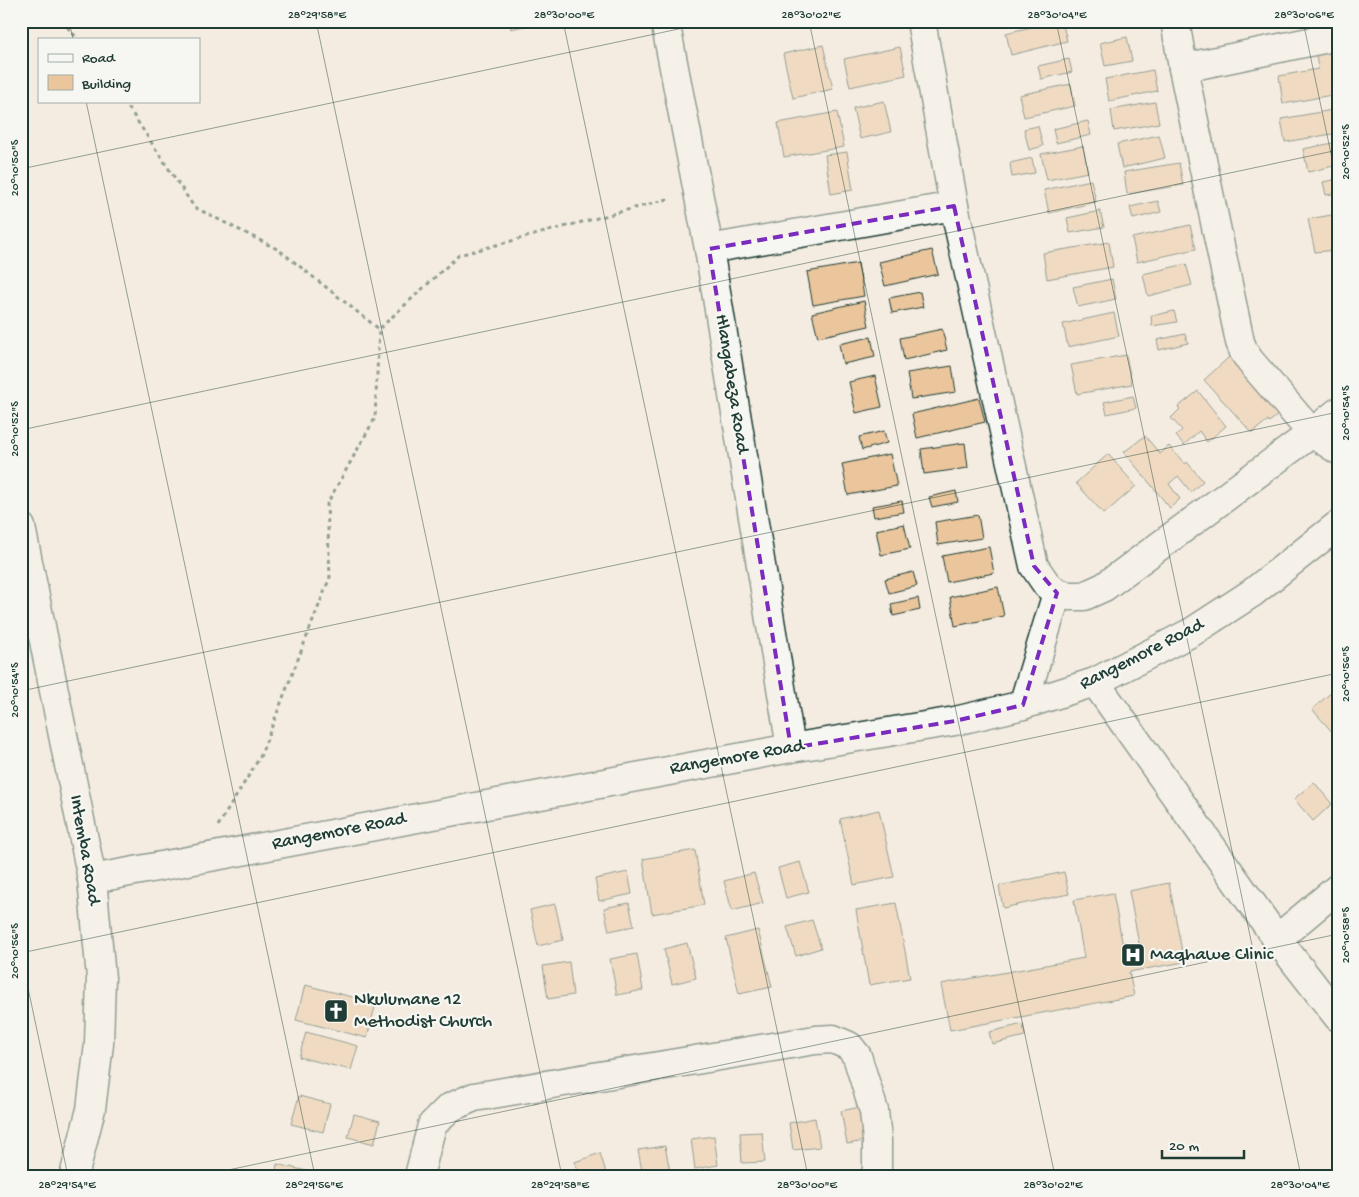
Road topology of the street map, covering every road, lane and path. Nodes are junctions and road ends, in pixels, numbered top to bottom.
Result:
1 (62, 21) edge
2 (665, 21) edge
3 (921, 21) edge
4 (1175, 21) edge
5 (1338, 36) edge
6 (77, 38) edge
7 (1183, 68) junction
8 (125, 102) edge
9 (698, 191) junction
10 (954, 206) junction
11 (709, 249) junction
12 (379, 329) junction
13 (1338, 412) edge
14 (1312, 432) junction
15 (1338, 450) edge
16 (1338, 525) edge
17 (21, 527) edge
18 (1057, 593) junction
19 (1095, 682) junction
20 (1023, 705) junction
21 (791, 748) junction
22 (198, 858) junction
23 (92, 879) junction
24 (1338, 888) edge
25 (1277, 940) junction
26 (1338, 1017) edge
27 (74, 1176) edge
28 (419, 1176) edge
29 (875, 1176) edge

1 - 6 path
2 - 9 street, Hlangabeza Road
3 - 10 street
4 - 7 street
5 - 7 street
7 - 14 street
8 - 12 path
9 - 11 street, Hlangabeza Road
9 - 12 path
10 - 11 street
10 - 18 street
11 - 21 street, Hlangabeza Road
12 - 22 path
13 - 14 street
14 - 15 street
14 - 18 street
16 - 19 street, Rangemore Road
17 - 23 street, Intemba Road
18 - 20 street
19 - 20 street, Rangemore Road
19 - 25 street
20 - 21 street, Rangemore Road
21 - 22 street, Rangemore Road
22 - 23 street, Rangemore Road
23 - 27 street, Intemba Road
24 - 25 street
25 - 26 street
28 - 29 street

